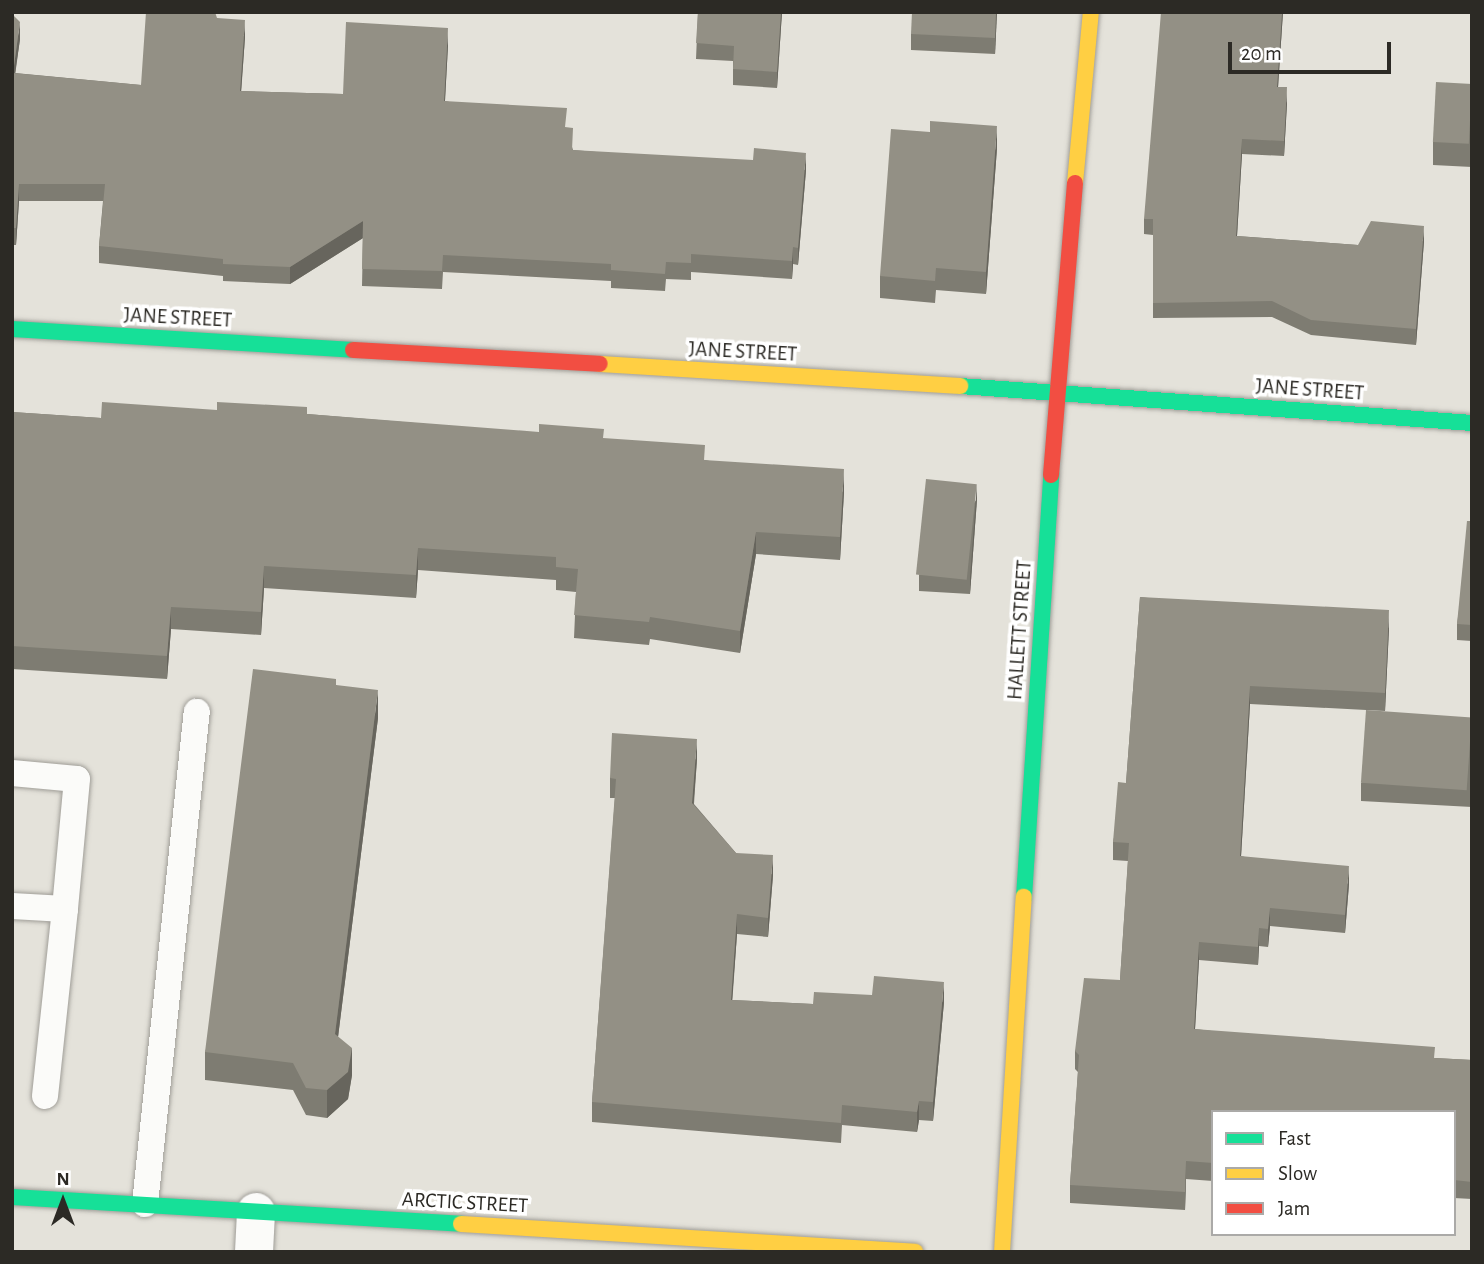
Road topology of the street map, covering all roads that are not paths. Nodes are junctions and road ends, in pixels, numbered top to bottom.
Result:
1 (1091, 12) edge
2 (12, 329) edge
3 (1056, 392) junction
4 (1472, 424) edge
5 (197, 712) dead end
6 (12, 773) edge
7 (12, 906) edge
8 (65, 909) junction
9 (45, 1096) dead end
10 (12, 1197) edge
11 (145, 1204) junction
12 (256, 1212) junction
13 (254, 1252) edge
14 (915, 1252) edge
15 (1002, 1252) edge

1 - 3 street, HALLETT STREET
2 - 3 street, JANE STREET
3 - 4 street, JANE STREET
3 - 15 street, HALLETT STREET
5 - 11 lane
6 - 8 lane
7 - 8 lane
8 - 9 lane
10 - 11 street, ARCTIC STREET
11 - 12 street, ARCTIC STREET
12 - 13 street
12 - 14 street, ARCTIC STREET

